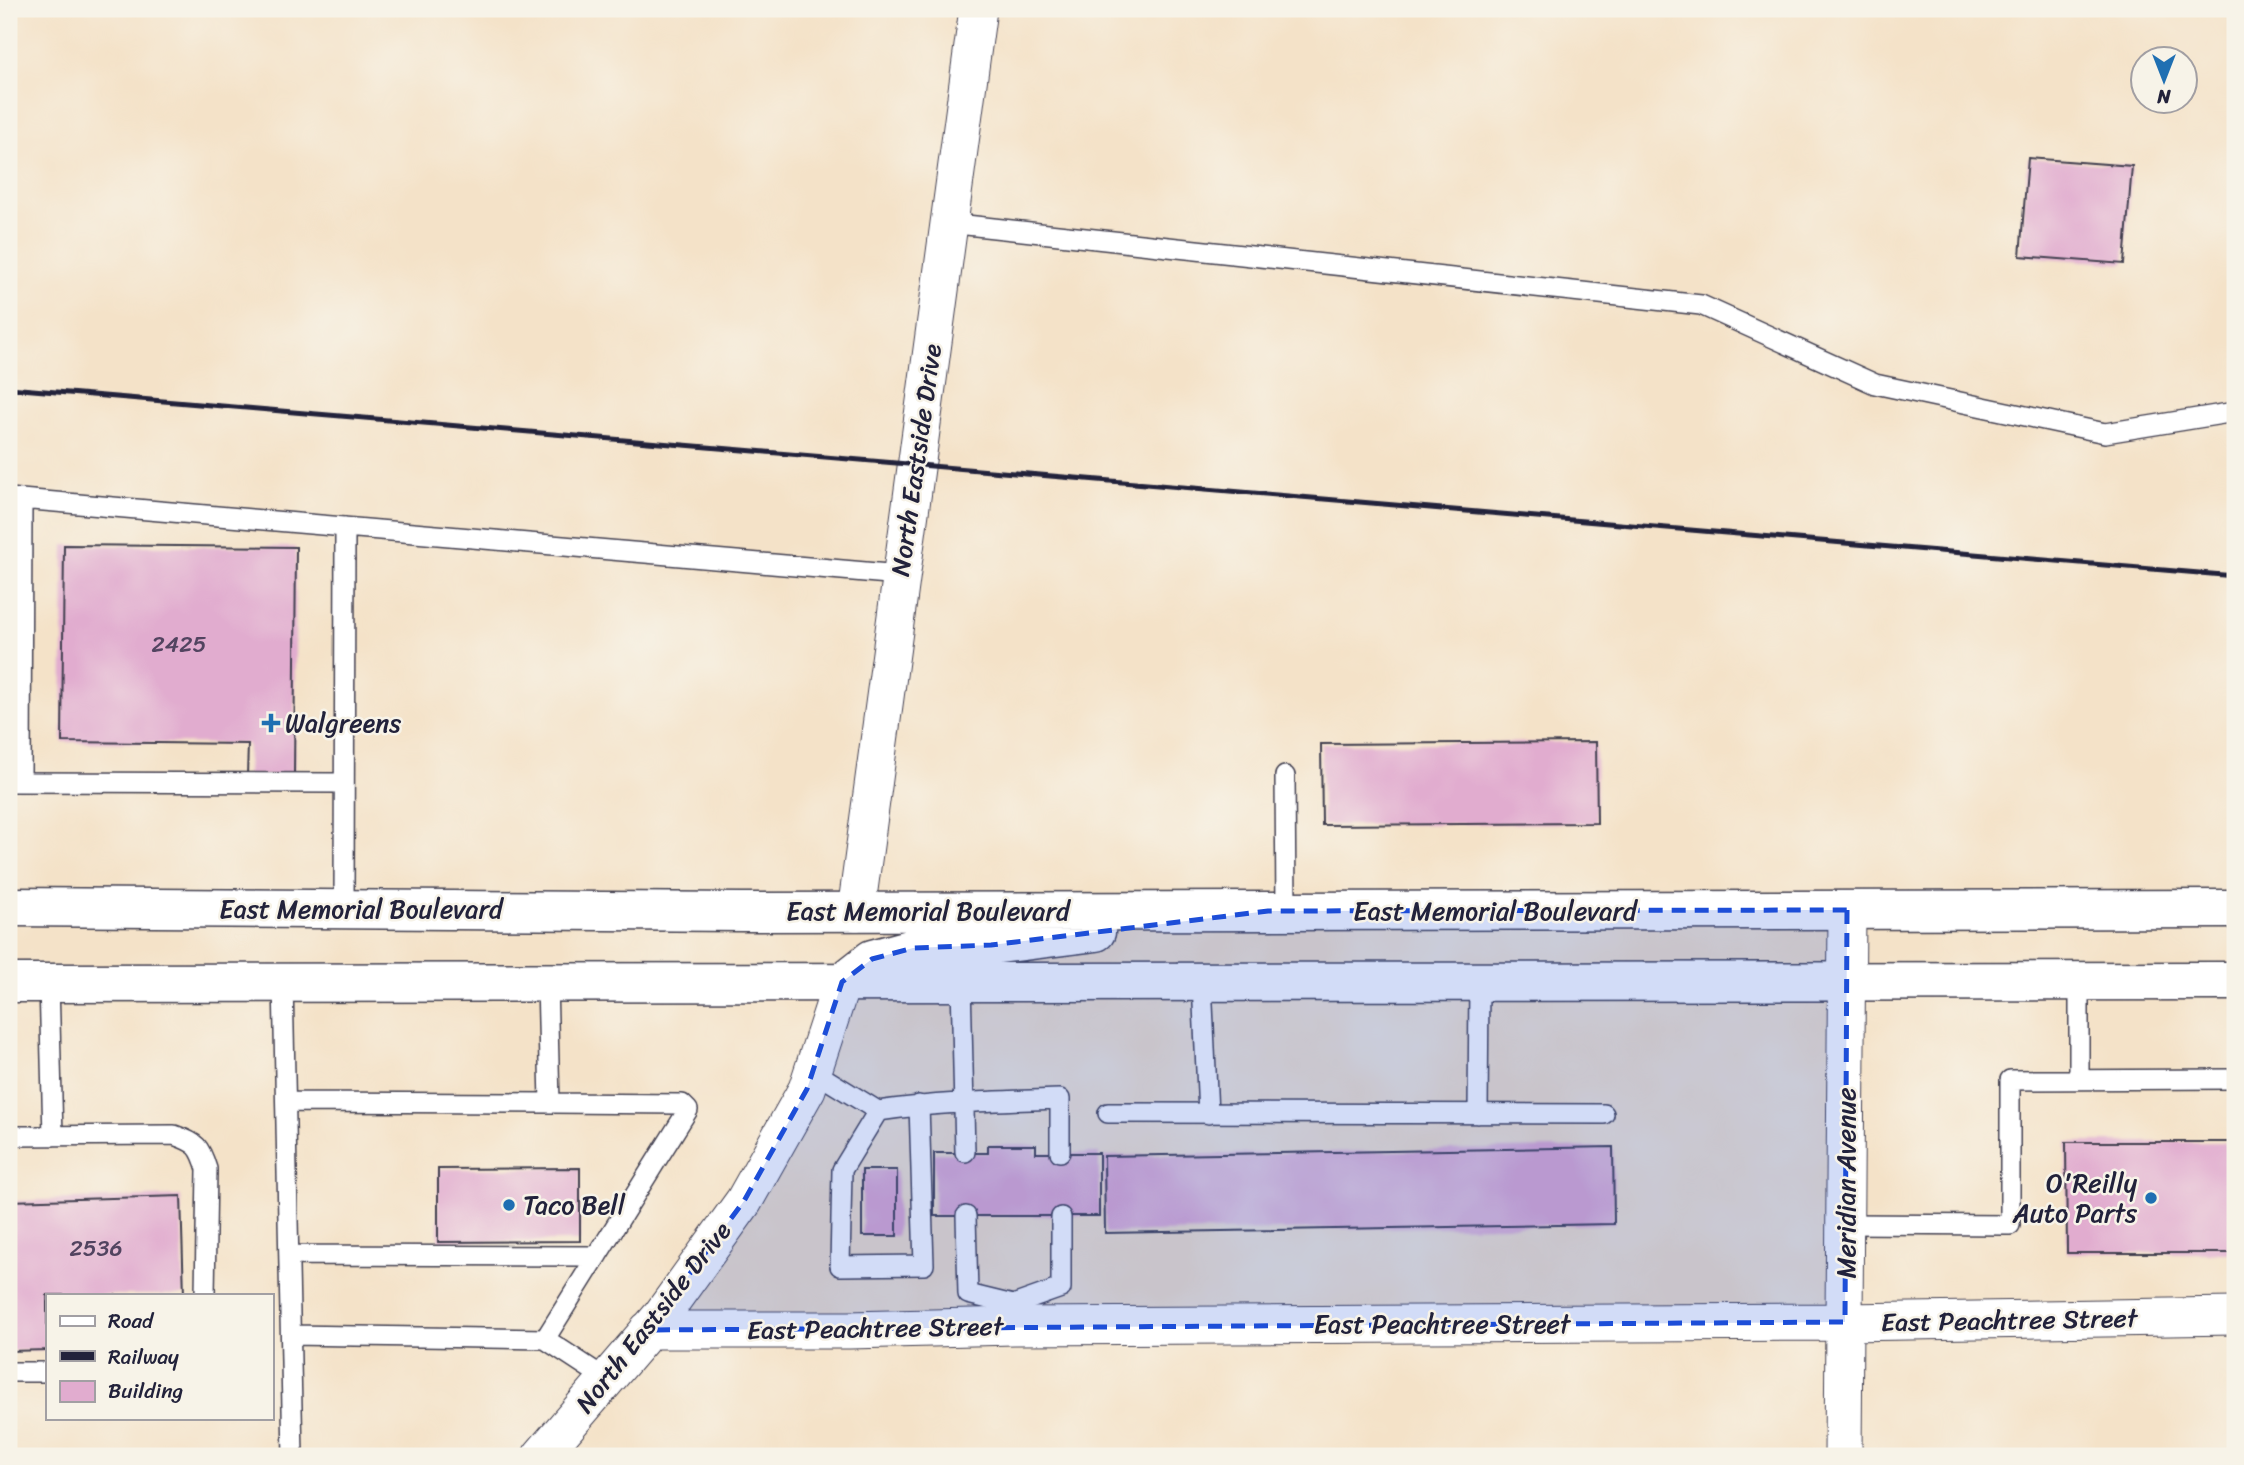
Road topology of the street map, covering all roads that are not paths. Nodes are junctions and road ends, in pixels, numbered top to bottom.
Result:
1 (978, 9) edge
2 (948, 223) junction
3 (2235, 412) edge
4 (15, 499) edge
5 (345, 527) junction
6 (900, 575) junction
7 (1285, 776) dead end
8 (15, 782) edge
9 (344, 783) junction
10 (9, 907) edge
11 (344, 909) junction
12 (2235, 909) edge
13 (1847, 910) junction
14 (1277, 911) junction
15 (856, 912) junction
16 (2235, 981) edge
17 (283, 982) junction
18 (547, 982) junction
19 (842, 982) junction
20 (961, 982) junction
21 (1202, 982) junction
22 (1479, 982) junction
23 (1847, 982) junction
24 (2079, 982) junction
25 (9, 983) edge
26 (49, 983) junction
27 (813, 1071) junction
28 (2078, 1079) junction
29 (2235, 1079) edge
30 (287, 1102) junction
31 (963, 1102) junction
32 (550, 1103) junction
33 (919, 1105) junction
34 (878, 1111) junction
35 (1108, 1113) dead end
36 (1208, 1114) junction
37 (1478, 1114) junction
38 (1604, 1114) dead end
39 (9, 1136) edge
40 (54, 1136) junction
41 (965, 1152) dead end
42 (1060, 1152) dead end
43 (966, 1216) dead end
44 (1061, 1217) dead end
45 (1846, 1224) junction
46 (289, 1255) junction
47 (597, 1256) junction
48 (205, 1294) edge
49 (1014, 1315) junction
50 (2235, 1316) edge
51 (1845, 1322) junction
52 (648, 1330) junction
53 (291, 1335) junction
54 (545, 1339) junction
55 (9, 1372) edge
56 (46, 1372) edge
57 (606, 1379) junction
58 (293, 1456) edge
59 (541, 1456) edge
60 (1843, 1456) edge

1 - 2 street, North Eastside Drive
2 - 3 lane
2 - 6 street, North Eastside Drive
4 - 5 lane
4 - 8 lane
5 - 6 lane
5 - 9 lane
6 - 15 street, North Eastside Drive
7 - 14 lane
8 - 9 lane
9 - 11 lane
10 - 11 main road, East Memorial Boulevard
11 - 15 main road, East Memorial Boulevard
12 - 13 main road, East Memorial Boulevard
13 - 14 main road, East Memorial Boulevard
13 - 23 street, Meridian Avenue
14 - 15 main road, East Memorial Boulevard
14 - 19 main road
16 - 24 main road
17 - 18 main road
17 - 26 main road
17 - 30 lane
18 - 19 main road
18 - 32 lane
19 - 20 main road
19 - 27 street, North Eastside Drive
20 - 21 main road
20 - 31 lane
21 - 22 main road
21 - 36 lane
22 - 23 main road
22 - 37 lane
23 - 24 main road
23 - 45 street, Meridian Avenue
24 - 28 lane
25 - 26 main road
26 - 40 lane
27 - 34 lane
27 - 52 street, North Eastside Drive
28 - 29 lane
28 - 45 lane
30 - 32 lane
30 - 46 lane
31 - 33 lane
31 - 41 lane
31 - 42 lane
32 - 47 lane
33 - 34 lane
33 - 34 lane
35 - 36 lane
36 - 37 lane
37 - 38 lane
39 - 40 lane
40 - 48 lane
43 - 49 lane
44 - 49 lane
45 - 51 street, Meridian Avenue
46 - 47 lane
46 - 53 lane
47 - 54 lane
49 - 51 street, East Peachtree Street
49 - 52 street, East Peachtree Street
50 - 51 street, East Peachtree Street
51 - 60 street, Meridian Avenue
52 - 57 street, North Eastside Drive
53 - 54 lane
53 - 58 lane
54 - 57 lane
55 - 56 lane
57 - 59 street, North Eastside Drive

